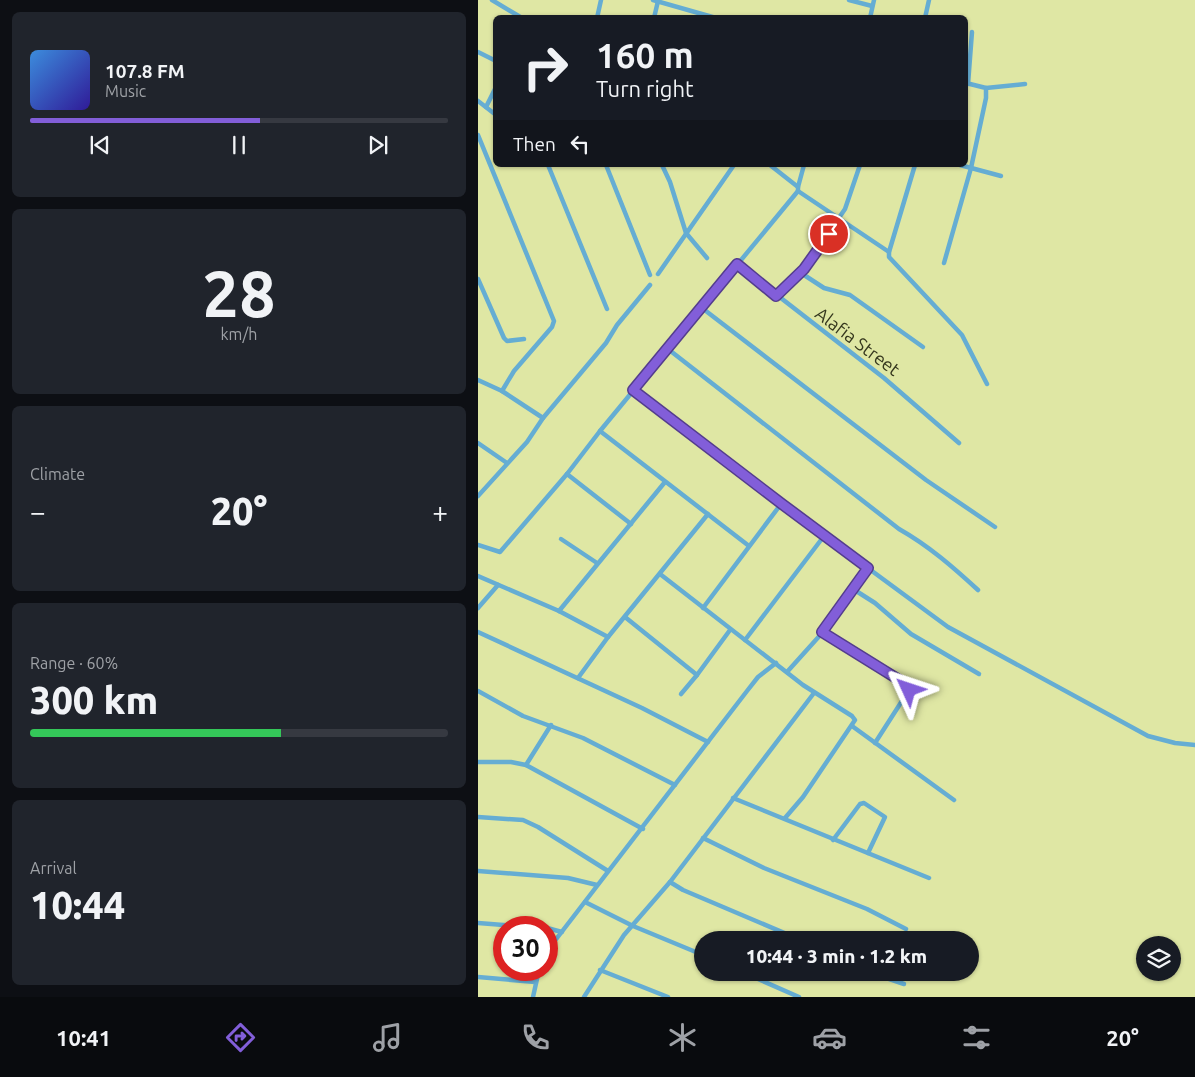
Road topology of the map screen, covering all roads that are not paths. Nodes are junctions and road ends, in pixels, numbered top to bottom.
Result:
1 (492, 0) edge
2 (601, 0) edge
3 (849, 0) edge
4 (874, 0) edge
5 (929, 0) edge
6 (655, 1) edge
7 (872, 6) junction
8 (517, 15) edge
9 (598, 15) edge
10 (654, 15) edge
11 (705, 15) edge
12 (870, 15) edge
13 (926, 15) edge
14 (972, 32) dead end
15 (478, 52) edge
16 (493, 60) edge
17 (968, 74) edge
18 (968, 84) edge
19 (1025, 84) dead end
20 (986, 88) junction
21 (493, 94) edge
22 (478, 101) edge
23 (486, 108) junction
24 (493, 112) edge
25 (478, 136) edge
26 (549, 167) edge
27 (607, 167) edge
28 (663, 167) edge
29 (733, 167) edge
30 (772, 167) edge
31 (804, 167) edge
32 (859, 167) edge
33 (915, 167) edge
34 (967, 167) edge
35 (971, 168) junction
36 (1000, 176) dead end
37 (798, 189) junction
38 (839, 217) junction
39 (686, 234) junction
40 (889, 252) junction
41 (707, 258) dead end
42 (944, 263) dead end
43 (737, 264) junction
44 (801, 273) junction
45 (658, 274) dead end
46 (650, 275) dead end
47 (478, 279) edge
48 (650, 285) dead end
49 (776, 296) junction
50 (702, 308) junction
51 (607, 309) dead end
52 (524, 339) dead end
53 (923, 347) dead end
54 (668, 349) junction
55 (478, 380) edge
56 (987, 384) dead end
57 (502, 390) junction
58 (633, 390) junction
59 (543, 418) junction
60 (600, 431) junction
61 (478, 443) edge
62 (959, 443) dead end
63 (507, 464) junction
64 (567, 474) junction
65 (665, 482) junction
66 (478, 496) edge
67 (782, 504) junction
68 (708, 514) junction
69 (631, 524) junction
70 (995, 527) dead end
71 (824, 536) junction
72 (561, 539) dead end
73 (478, 545) edge
74 (749, 546) junction
75 (597, 563) junction
76 (868, 568) junction
77 (660, 574) junction
78 (478, 576) edge
79 (498, 585) junction
80 (853, 588) junction
81 (978, 590) dead end
82 (478, 608) edge
83 (702, 608) junction
84 (559, 611) junction
85 (625, 617) junction
86 (730, 630) junction
87 (478, 632) edge
88 (822, 632) junction
89 (608, 637) junction
90 (745, 640) junction
91 (776, 663) junction
92 (787, 672) junction
93 (697, 674) junction
94 (979, 674) dead end
95 (578, 678) junction
96 (478, 691) edge
97 (814, 693) junction
98 (681, 694) dead end
99 (551, 725) junction
100 (852, 726) junction
101 (708, 742) junction
102 (875, 744) junction
103 (1196, 745) edge
104 (478, 762) edge
105 (526, 765) junction
106 (675, 785) junction
107 (733, 798) junction
108 (954, 800) dead end
109 (478, 817) edge
110 (785, 818) junction
111 (642, 829) junction
112 (702, 838) junction
113 (833, 840) junction
114 (868, 853) junction
115 (478, 871) edge
116 (608, 871) junction
117 (929, 878) dead end
118 (670, 882) junction
119 (597, 885) junction
120 (585, 902) junction
121 (478, 923) edge
122 (493, 924) edge
123 (633, 926) junction
124 (906, 929) dead end
125 (558, 931) edge
126 (780, 931) edge
127 (562, 932) junction
128 (558, 937) edge
129 (694, 951) edge
130 (600, 970) junction
131 (478, 977) edge
132 (763, 981) edge
133 (896, 981) edge
134 (535, 982) joint
135 (904, 984) dead end
136 (533, 997) edge
137 (584, 997) edge
138 (668, 997) edge
139 (800, 997) edge

1 - 8 street
2 - 9 street
3 - 7 street
4 - 7 street
5 - 13 street
6 - 10 street
6 - 11 street
7 - 12 street
14 - 17 street
15 - 16 street
18 - 20 street
19 - 20 street
20 - 35 street
21 - 23 street
22 - 23 street
23 - 24 street
25 - 57 street
26 - 51 street
27 - 46 street
28 - 39 street
29 - 39 street
30 - 37 street
31 - 37 street
32 - 38 street
33 - 40 street
34 - 35 street
35 - 36 street
35 - 42 street
37 - 38 street
37 - 43 street
38 - 40 street
38 - 44 street
39 - 41 street
39 - 45 street
40 - 56 street
43 - 49 street, Alafia Street
43 - 50 street
44 - 49 street
44 - 53 street
47 - 52 street
48 - 59 street
49 - 62 street, Alafia Street
50 - 54 street
50 - 70 street
54 - 58 street
54 - 81 street
55 - 57 street
57 - 59 street
58 - 60 street
58 - 67 street
59 - 63 street
60 - 64 street
60 - 65 street
61 - 63 street
63 - 66 street
64 - 69 street
64 - 73 street
65 - 68 street
65 - 69 street
67 - 71 street
67 - 74 street
68 - 74 street
68 - 77 street
69 - 75 street
71 - 76 street
71 - 90 street
72 - 75 street
74 - 83 street
75 - 84 street
76 - 80 street
76 - 103 street
77 - 83 street
77 - 85 street
78 - 79 street
79 - 82 street
79 - 84 street
80 - 88 street
80 - 94 street
83 - 86 street
84 - 89 street
85 - 89 street
85 - 93 street
86 - 90 street
86 - 93 street
87 - 95 street
88 - 92 street
88 - 102 street
89 - 95 street
90 - 91 street
91 - 92 street
91 - 101 street
92 - 97 street
93 - 98 street
95 - 101 street
96 - 99 street
97 - 100 street
97 - 107 street
99 - 105 street
99 - 106 street
100 - 102 street
100 - 110 street
101 - 106 street
102 - 108 street
104 - 105 street
105 - 111 street
106 - 111 street
107 - 110 street
107 - 112 street
109 - 116 street
110 - 113 street
111 - 116 street
112 - 118 street
112 - 124 street
113 - 114 street
113 - 114 street
114 - 117 street
115 - 119 street
116 - 119 street
118 - 123 street
118 - 126 street
119 - 120 street
120 - 123 street
120 - 127 street
121 - 122 street
123 - 129 street
123 - 130 street
125 - 127 street
127 - 128 street
130 - 137 street
130 - 138 street
131 - 134 street
132 - 139 street
133 - 135 street
134 - 136 street

